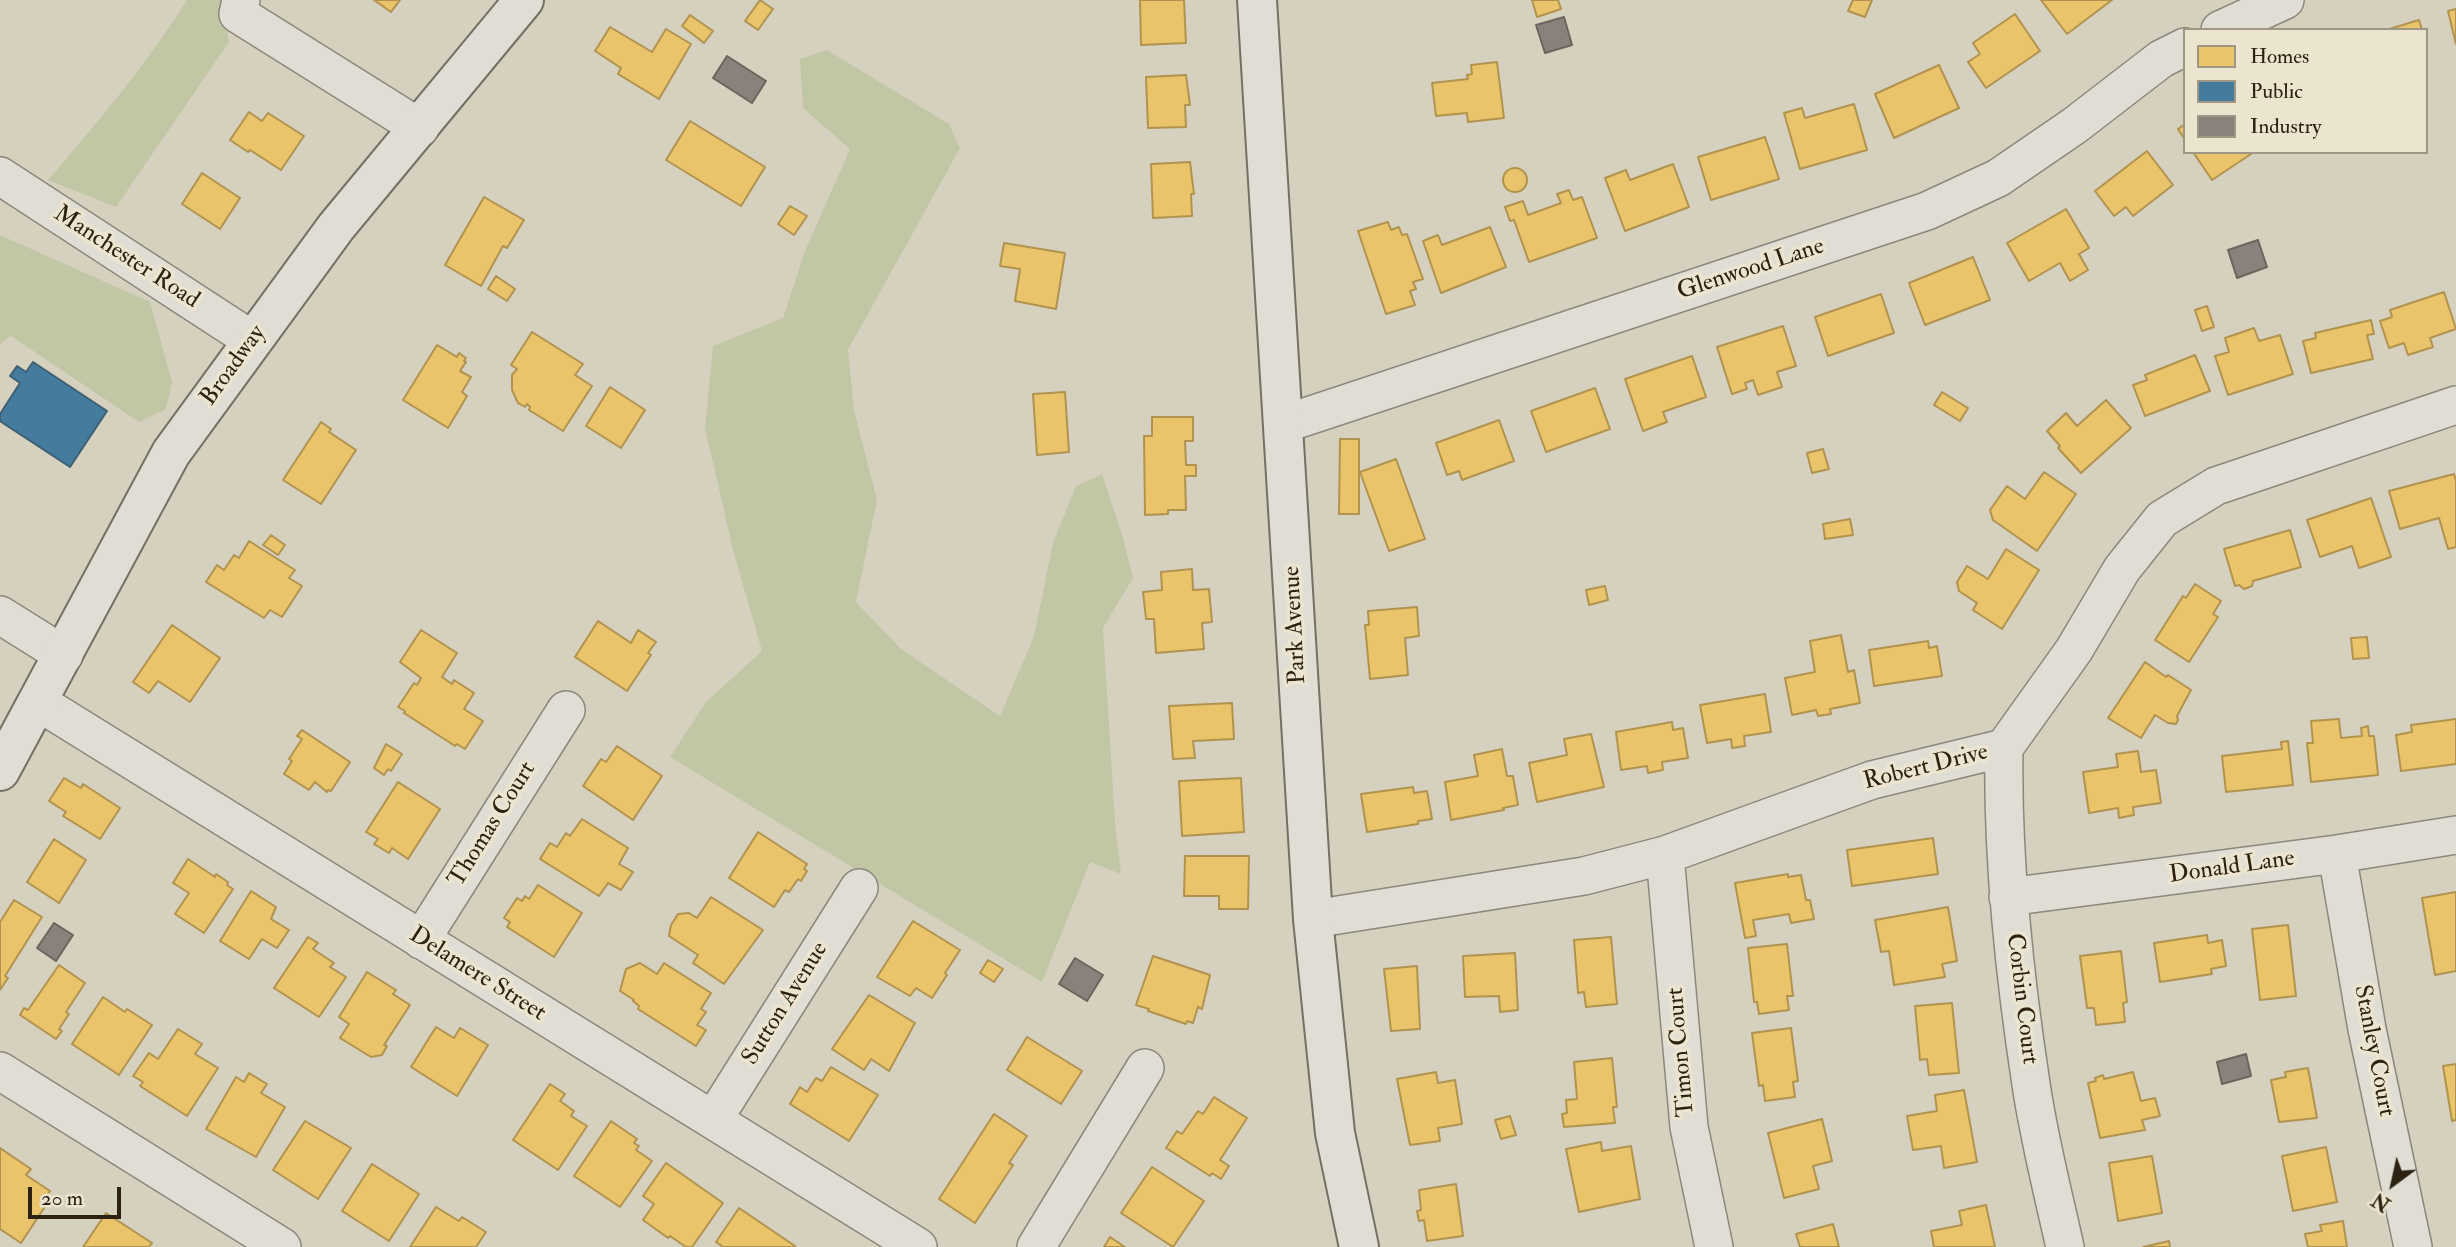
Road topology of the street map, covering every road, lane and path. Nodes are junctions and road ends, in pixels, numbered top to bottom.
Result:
1 (242, 0) edge
2 (524, 0) edge
3 (1257, 0) edge
4 (2285, 0) edge
5 (2224, 28) edge
6 (2183, 48) edge
7 (420, 128) junction
8 (0, 176) edge
9 (252, 340) junction
10 (2456, 405) edge
11 (1284, 425) junction
12 (0, 615) edge
13 (64, 655) junction
14 (38, 702) junction
15 (566, 710) dead end
16 (2004, 748) junction
17 (0, 771) edge
18 (2456, 835) edge
19 (2337, 853) junction
20 (1665, 855) junction
21 (859, 888) dead end
22 (2008, 897) junction
23 (1313, 919) junction
24 (421, 940) junction
25 (1144, 1068) dead end
26 (0, 1070) edge
27 (713, 1120) junction
28 (282, 1247) edge
29 (918, 1247) edge
30 (1036, 1247) edge
31 (1359, 1247) edge
32 (1714, 1247) edge
33 (2065, 1247) edge
34 (2413, 1247) edge

1 - 7 street
2 - 7 main road, Broadway
3 - 11 main road, Park Avenue
4 - 5 street
6 - 11 street, Glenwood Lane
7 - 9 main road, Broadway
8 - 9 street, Manchester Road
9 - 13 main road, Broadway
10 - 16 street, Robert Drive
11 - 23 main road, Park Avenue
12 - 13 street
13 - 14 main road, Broadway
14 - 17 main road, Broadway
14 - 24 street, Delamere Street
15 - 24 street, Thomas Court
16 - 20 street, Robert Drive
16 - 22 street, Corbin Court
18 - 19 street, Donald Lane
19 - 22 street, Donald Lane
19 - 34 street, Stanley Court
20 - 23 street, Robert Drive
20 - 32 street, Timon Court
21 - 27 street, Sutton Avenue
22 - 33 street, Corbin Court
23 - 31 main road, Park Avenue
24 - 27 street, Delamere Street
25 - 30 street
26 - 28 street
27 - 29 street, Delamere Street

